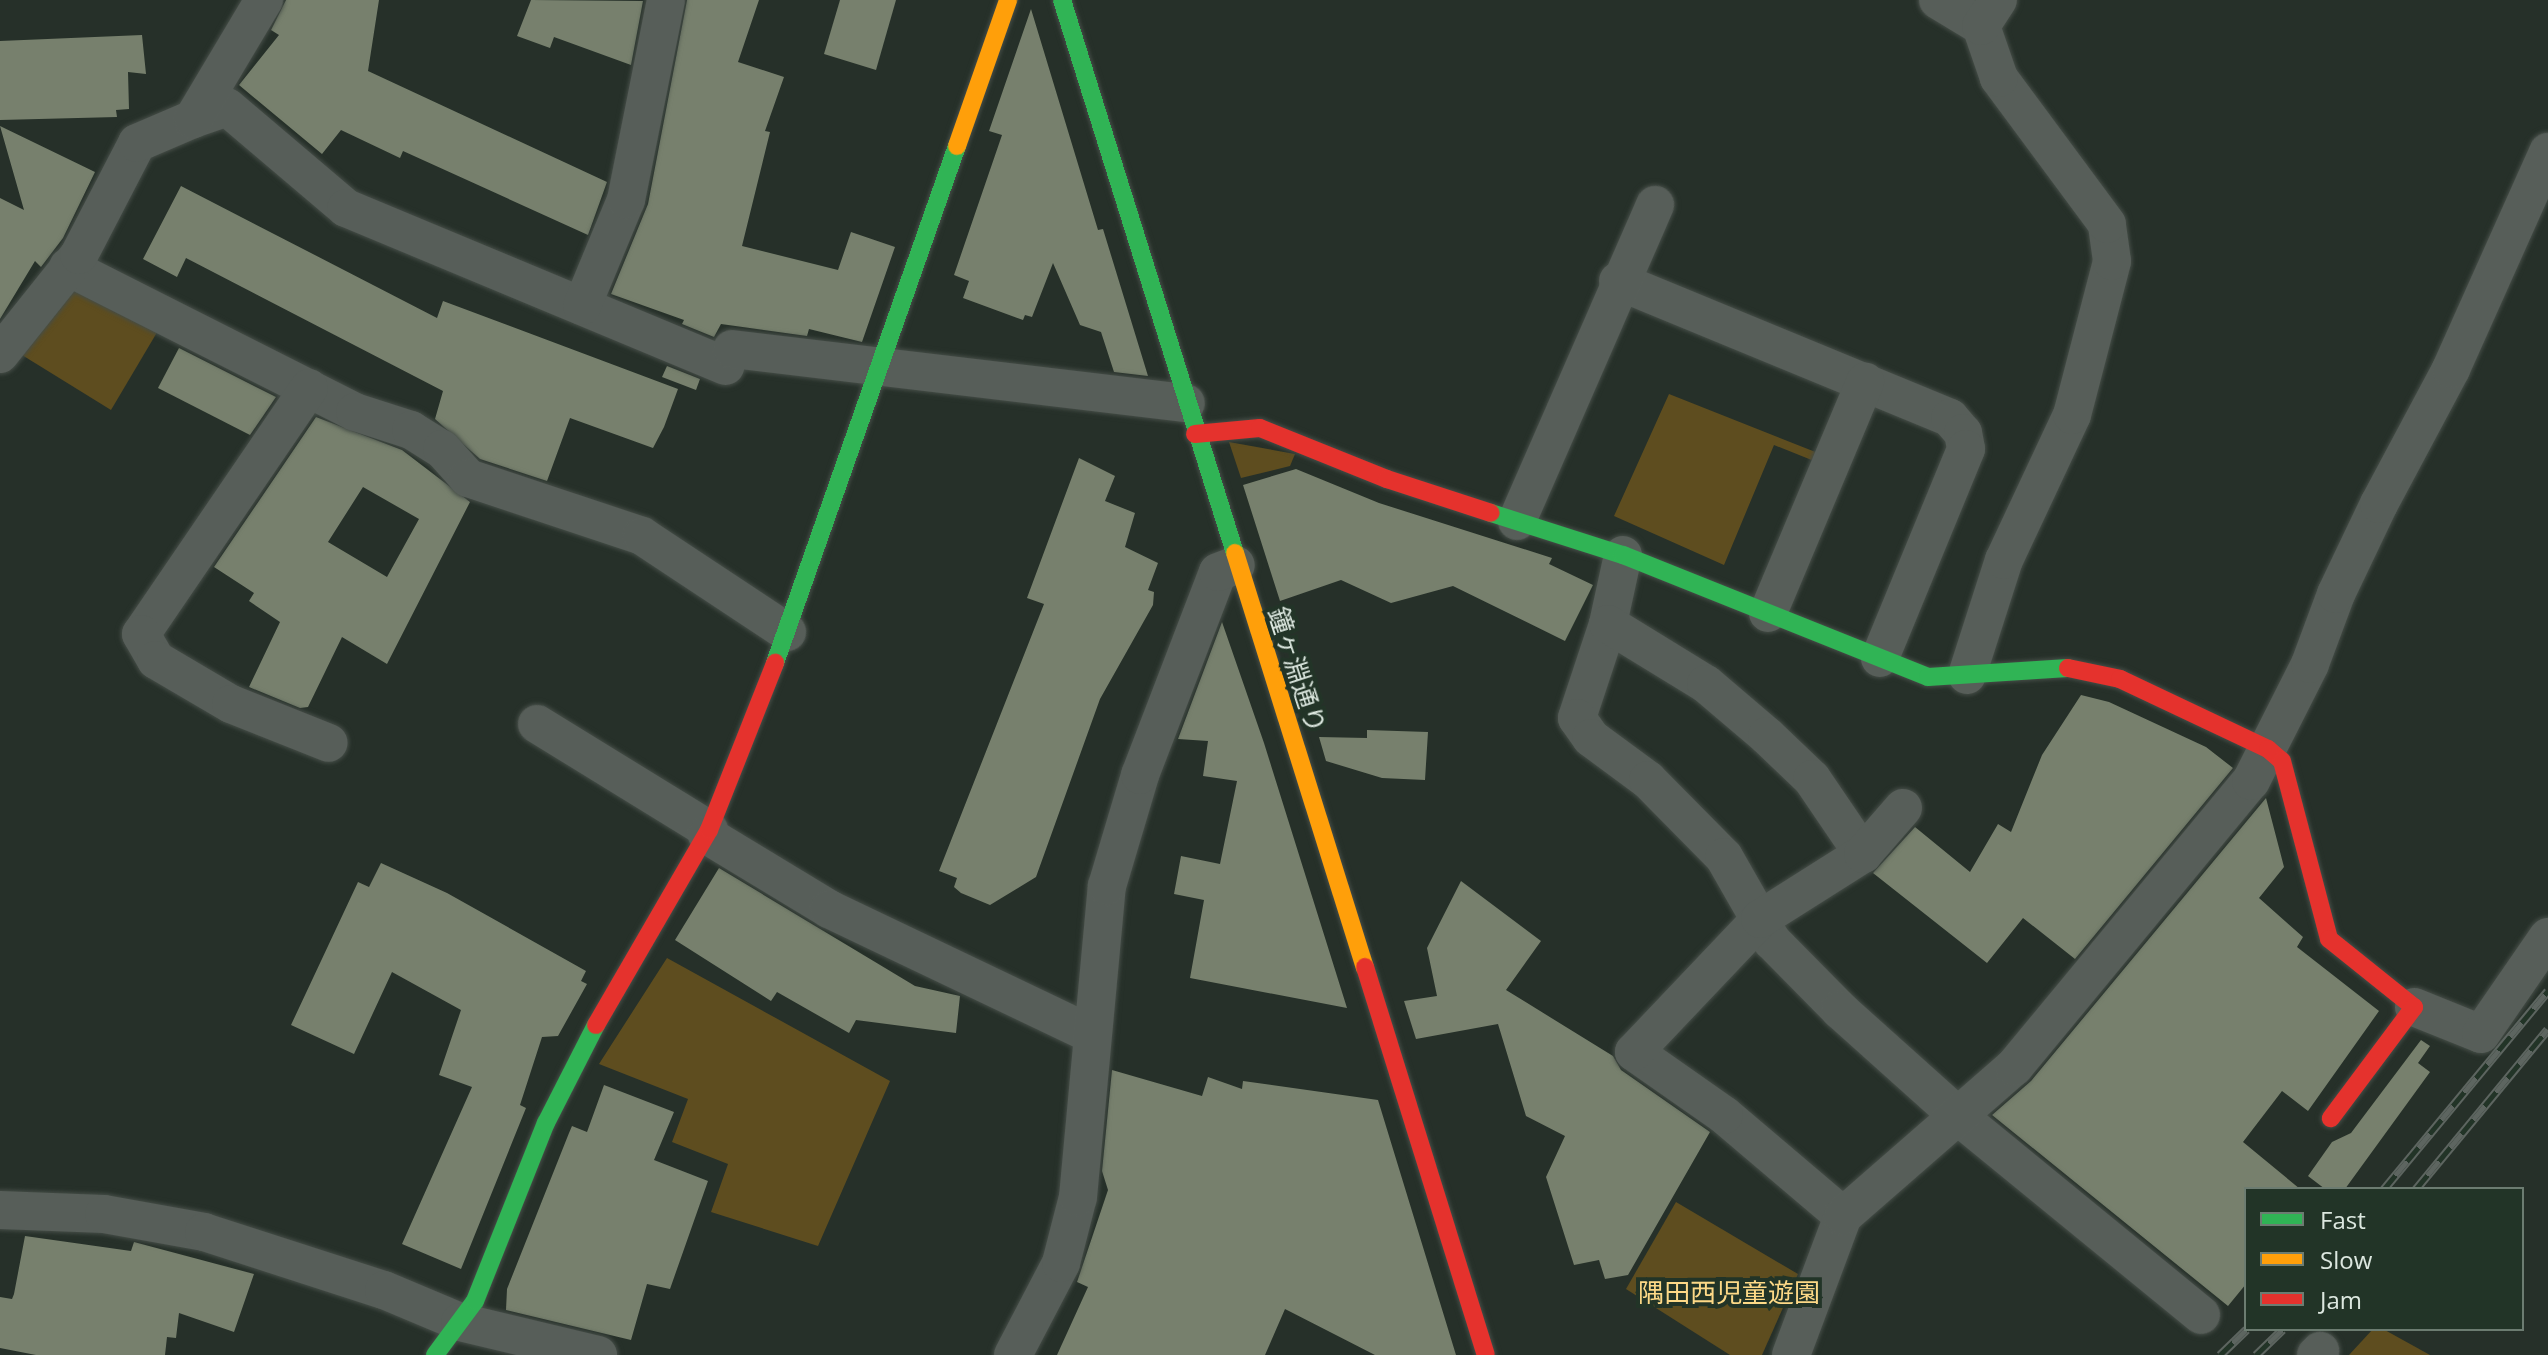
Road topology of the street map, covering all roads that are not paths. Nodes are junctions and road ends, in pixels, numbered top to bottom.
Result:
1 (264, 0) edge
2 (666, 0) edge
3 (1008, 0) edge
4 (1062, 0) edge
5 (1938, 0) edge
6 (1990, 13) edge
7 (193, 119) junction
8 (2548, 152) edge
9 (1655, 205) dead end
10 (68, 267) junction
11 (1618, 281) junction
12 (582, 306) junction
13 (0, 354) edge
14 (880, 368) junction
15 (1865, 382) junction
16 (309, 388) junction
17 (1191, 419) junction
18 (1517, 521) junction
19 (1623, 555) junction
20 (1236, 565) junction
21 (1768, 613) junction
22 (1608, 624) junction
23 (787, 632) junction
24 (1880, 658) junction
25 (1967, 675) junction
26 (537, 724) dead end
27 (329, 743) dead end
28 (2268, 749) junction
29 (1903, 808) dead end
30 (708, 832) junction
31 (1863, 854) junction
32 (1760, 919) junction
33 (2548, 937) edge
34 (2414, 1007) junction
35 (1091, 1034) junction
36 (1958, 1116) junction
37 (2331, 1118) dead end
38 (0, 1210) edge
39 (1843, 1216) junction
40 (2201, 1315) dead end
41 (460, 1322) junction
42 (435, 1355) edge
43 (598, 1355) edge
44 (1013, 1355) edge
45 (1486, 1355) edge
46 (1791, 1355) edge

1 - 7 street
2 - 12 street
3 - 14 street
4 - 17 street, 鐘ヶ淵通り
5 - 6 street
6 - 25 street
7 - 10 street
7 - 12 street
8 - 28 street
9 - 11 street
10 - 13 street
10 - 16 street
11 - 15 street
11 - 18 street
12 - 14 street
14 - 17 street
14 - 23 street
15 - 21 street
15 - 24 street
16 - 23 street
16 - 27 street
17 - 18 street
17 - 20 street, 鐘ヶ淵通り
18 - 19 street
19 - 21 street
19 - 22 street
20 - 35 street
20 - 45 street, 鐘ヶ淵通り
21 - 24 street
22 - 31 street
22 - 32 street
23 - 30 street
24 - 25 street
25 - 28 street
26 - 30 street
28 - 34 street
28 - 36 street
29 - 31 street
30 - 35 street
30 - 41 street
31 - 32 street
32 - 36 street
32 - 39 street
33 - 34 street
34 - 37 street
35 - 44 street
36 - 39 street
36 - 40 street
38 - 41 street
39 - 46 street
41 - 42 street
41 - 43 street

